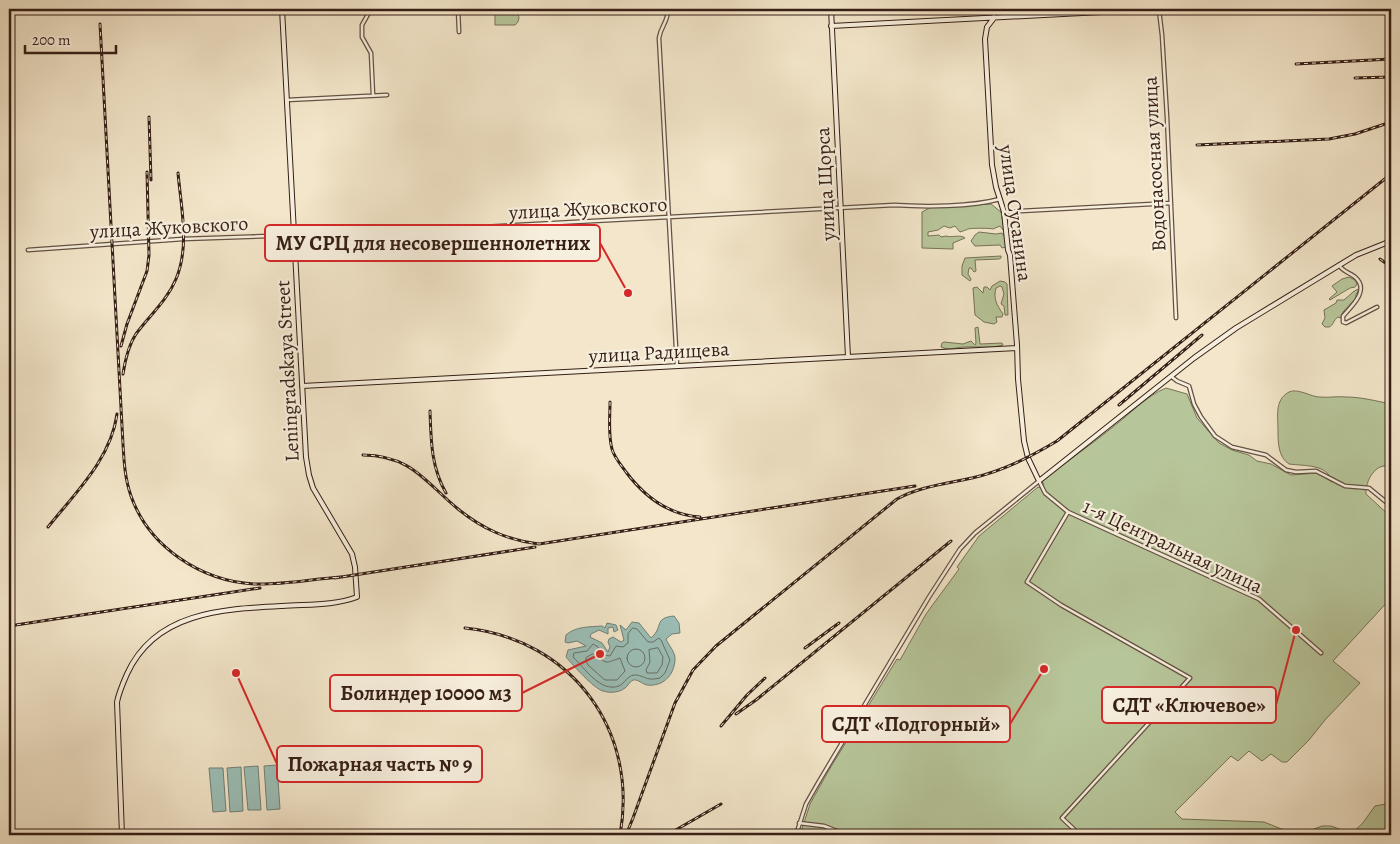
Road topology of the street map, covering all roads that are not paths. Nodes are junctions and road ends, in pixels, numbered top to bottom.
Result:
1 (282, 9) edge
2 (370, 9) edge
3 (458, 9) edge
4 (668, 9) edge
5 (831, 9) edge
6 (993, 9) edge
7 (1158, 9) edge
8 (1176, 9) edge
9 (1077, 11) edge
10 (994, 18) junction
11 (831, 26) junction
12 (459, 32) dead end
13 (387, 95) dead end
14 (373, 96) junction
15 (287, 100) junction
16 (1000, 199) junction
17 (1171, 203) junction
18 (841, 209) junction
19 (1004, 212) junction
20 (668, 218) junction
21 (294, 236) junction
22 (1391, 241) edge
23 (28, 250) dead end
24 (1339, 265) junction
25 (1377, 307) dead end
26 (1176, 318) dead end
27 (1017, 348) junction
28 (848, 357) junction
29 (677, 366) junction
30 (1172, 377) junction
31 (302, 386) junction
32 (1039, 481) junction
33 (1391, 506) edge
34 (1068, 512) junction
35 (1321, 653) dead end
36 (799, 823) junction
37 (122, 835) edge
38 (796, 835) edge
39 (847, 835) edge
40 (1080, 835) edge

1 - 15 street, Leningradskaya Street
2 - 14 street
3 - 12 street
4 - 20 street
5 - 11 street, улица Щорса
6 - 10 street, улица Сусанина
7 - 8 street
7 - 9 street
7 - 17 street, Водонасосная улица
9 - 10 street
10 - 11 street
10 - 16 street, улица Сусанина
11 - 18 street, улица Щорса
13 - 14 street
14 - 15 street
15 - 21 street, Leningradskaya Street
16 - 18 street, улица Жуковского
16 - 19 street, улица Сусанина
17 - 19 street
17 - 26 street, Водонасосная улица
18 - 20 street, улица Жуковского
18 - 28 street, улица Щорса
19 - 27 street, улица Сусанина
20 - 21 street, улица Жуковского
20 - 29 street
21 - 23 street, улица Жуковского
21 - 31 street, Leningradskaya Street
22 - 24 street
24 - 25 street
24 - 30 street
27 - 28 street, улица Радищева
27 - 32 street, улица Сусанина
28 - 29 street, улица Радищева
29 - 31 street, улица Радищева
30 - 32 street
30 - 33 street
31 - 37 street, Leningradskaya Street
32 - 34 street, 1-я Центральная улица
32 - 36 street
34 - 35 street, 1-я Центральная улица
34 - 40 street
36 - 38 street
36 - 39 street

